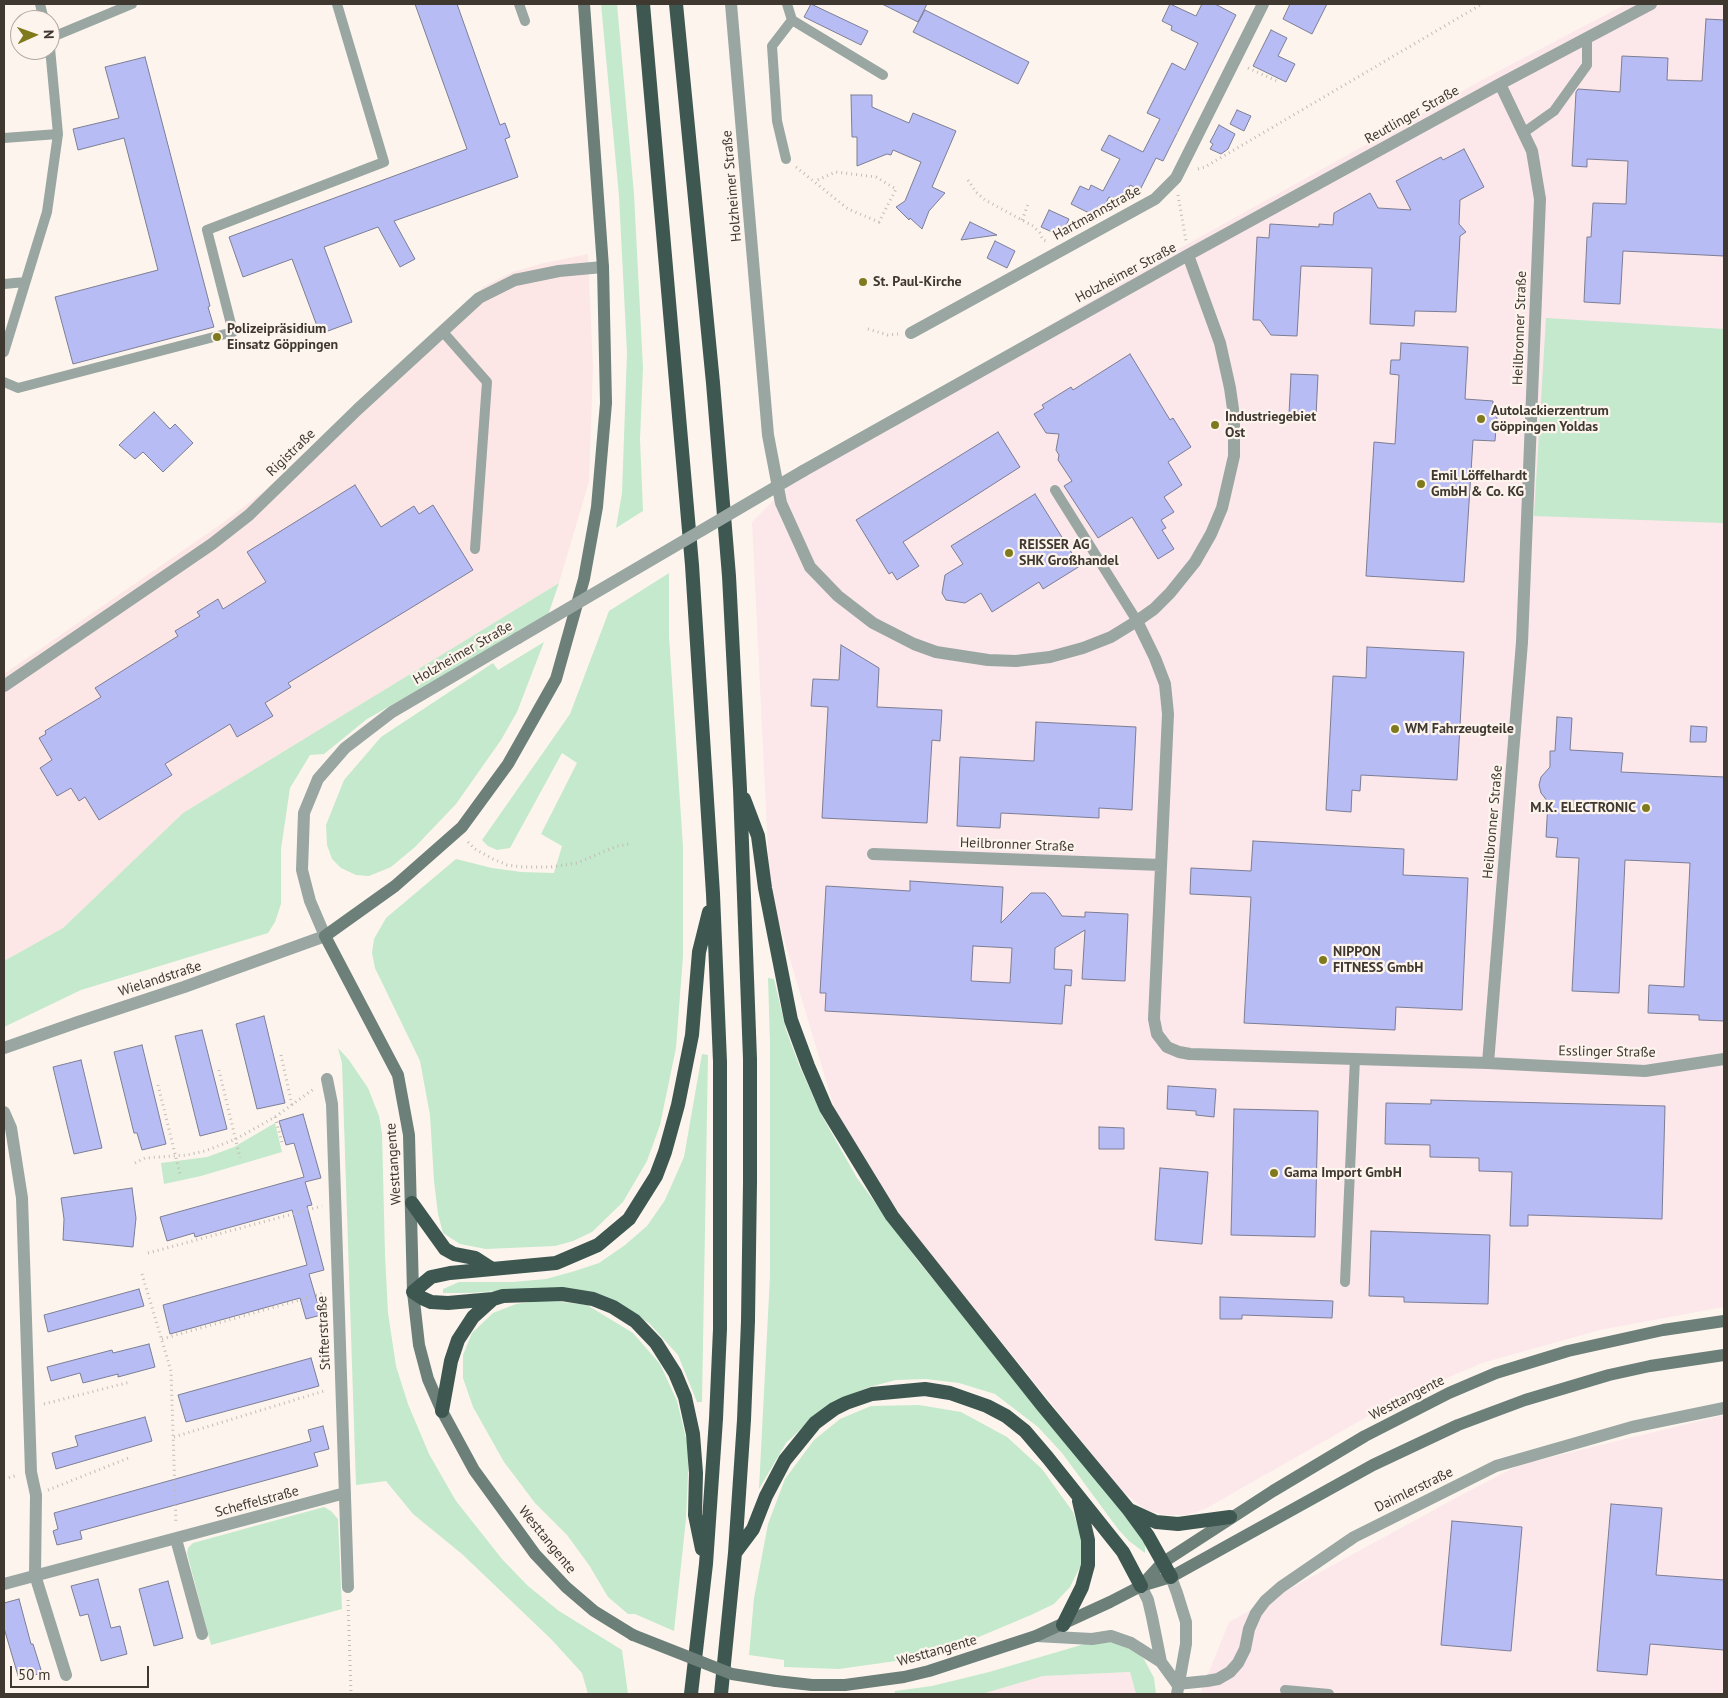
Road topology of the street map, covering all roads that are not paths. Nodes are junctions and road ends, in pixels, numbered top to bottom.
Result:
1 (132, 4) edge
2 (337, 4) edge
3 (519, 4) edge
4 (584, 4) edge
5 (643, 4) edge
6 (676, 4) edge
7 (731, 4) edge
8 (787, 4) edge
9 (1263, 4) edge
10 (1652, 4) edge
11 (792, 20) junction
12 (525, 21) dead end
13 (60, 34) edge
14 (1587, 38) junction
15 (51, 60) edge
16 (883, 75) dead end
17 (1500, 84) junction
18 (1523, 133) junction
19 (58, 134) junction
20 (4, 138) edge
21 (786, 160) road end
22 (1188, 255) junction
23 (603, 267) junction
24 (25, 282) junction
25 (4, 284) edge
26 (443, 332) junction
27 (911, 333) road end
28 (4, 352) edge
29 (4, 382) edge
30 (1055, 490) dead end
31 (476, 548) dead end
32 (1137, 621) junction
33 (4, 686) edge
34 (740, 789) junction
35 (873, 854) dead end
36 (1161, 865) junction
37 (713, 894) junction
38 (325, 936) junction
39 (4, 1048) edge
40 (1355, 1058) junction
41 (1724, 1059) edge
42 (1488, 1062) junction
43 (327, 1079) road end
44 (4, 1112) edge
45 (412, 1203) junction
46 (492, 1269) junction
47 (1345, 1282) dead end
48 (414, 1292) junction
49 (493, 1299) junction
50 (1724, 1321) edge
51 (1724, 1355) edge
52 (1724, 1408) edge
53 (442, 1411) junction
54 (345, 1493) junction
55 (1076, 1493) junction
56 (1129, 1510) junction
57 (1230, 1517) junction
58 (176, 1539) junction
59 (735, 1553) junction
60 (1162, 1563) junction
61 (706, 1564) junction
62 (35, 1575) junction
63 (1171, 1577) junction
64 (4, 1584) edge
65 (348, 1586) road end
66 (1141, 1586) junction
67 (1063, 1624) junction
68 (202, 1634) dead end
69 (1036, 1636) junction
70 (1161, 1662) junction
71 (66, 1675) dead end
72 (1177, 1689) edge
73 (1285, 1690) dead end
74 (692, 1694) edge
75 (721, 1694) edge
76 (1329, 1694) edge

1 - 13 lane
2 - 29 lane
3 - 12 lane
4 - 23 main road
5 - 37 highway
6 - 34 highway
7 - 32 street, Holzheimer Straße
8 - 11 lane
9 - 27 street, Hartmannstraße
10 - 14 street, Reutlinger Straße
11 - 16 lane
11 - 21 lane
14 - 17 street, Reutlinger Straße
14 - 18 lane
15 - 19 lane
17 - 18 street, Heilbronner Straße
17 - 22 street, Reutlinger Straße
18 - 42 street, Heilbronner Straße
19 - 20 lane
19 - 24 lane
22 - 32 street, Holzheimer Straße
22 - 38 street, Holzheimer Straße, bridge
23 - 26 street, Rigistraße
23 - 38 main road
24 - 25 lane
24 - 28 lane
26 - 31 lane
26 - 33 street, Rigistraße
30 - 32 lane
32 - 36 street
34 - 56 highway
34 - 59 highway
35 - 36 street, Heilbronner Straße
36 - 40 street
37 - 46 highway
37 - 61 highway
38 - 39 street, Wielandstraße
38 - 45 main road, Westtangente
40 - 42 street
40 - 47 lane
41 - 42 street, Esslinger Straße
43 - 54 street, Stifterstraße
44 - 62 street
45 - 46 highway
45 - 48 main road, Westtangente
46 - 48 highway
48 - 49 highway
48 - 53 main road, Westtangente
49 - 53 highway
49 - 61 highway
50 - 57 main road, Westtangente
51 - 63 main road, Westtangente
52 - 72 street, Daimlerstraße
53 - 69 main road, Westtangente, bridge
54 - 58 street, Scheffelstraße
54 - 65 street, Stifterstraße
55 - 59 highway
55 - 66 highway
55 - 67 highway
56 - 57 highway
56 - 60 highway
57 - 60 main road, Westtangente
58 - 62 street, Scheffelstraße
58 - 68 street
59 - 75 highway
60 - 63 highway
60 - 66 main road, Westtangente
61 - 74 highway
62 - 64 street, Scheffelstraße
62 - 71 street
63 - 66 main road, Westtangente
63 - 72 street
66 - 67 main road, Westtangente
66 - 70 street
67 - 69 main road, Westtangente
69 - 70 street
70 - 72 street
73 - 76 lane

